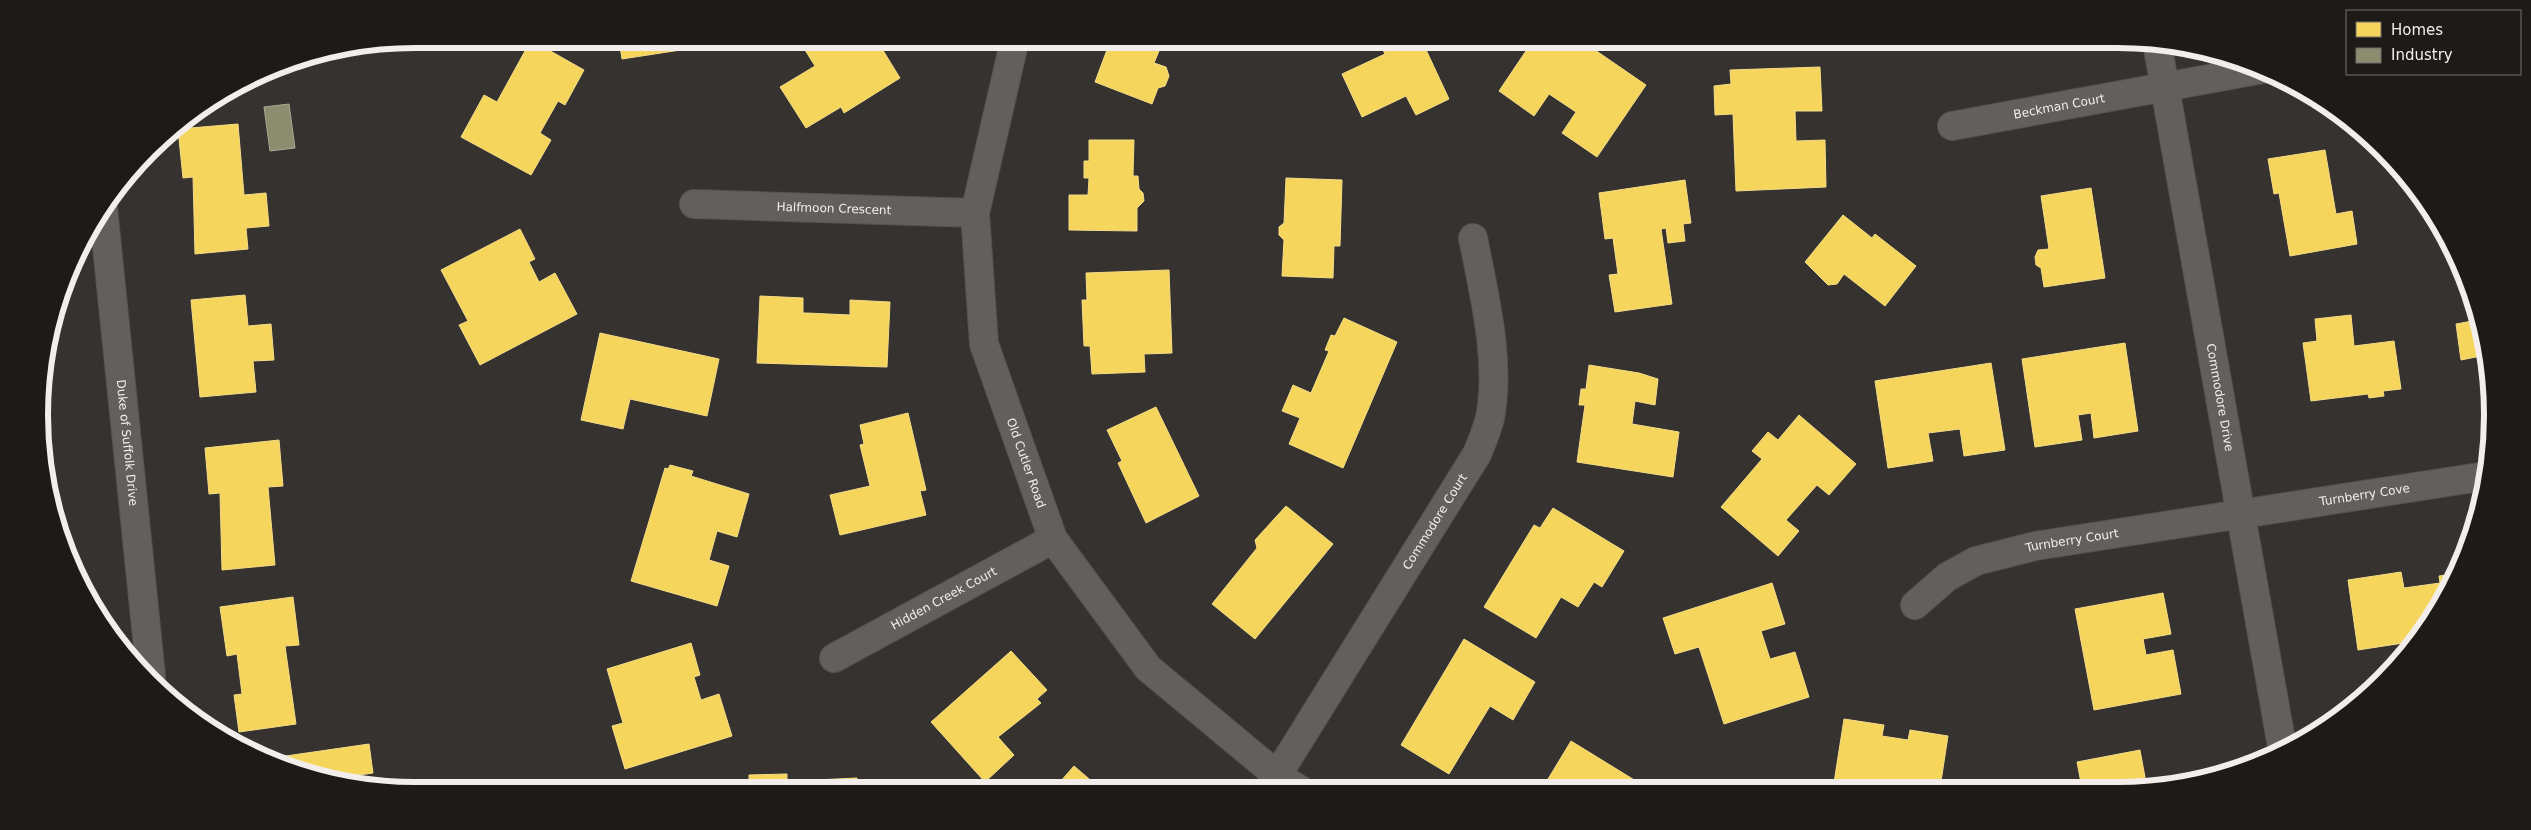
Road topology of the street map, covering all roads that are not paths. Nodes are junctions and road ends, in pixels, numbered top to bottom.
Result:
1 (1013, 48) edge
2 (2158, 50) edge
3 (2247, 72) edge
4 (2165, 87) junction
5 (1952, 126) dead end
6 (694, 204) dead end
7 (975, 213) junction
8 (103, 220) edge
9 (1473, 238) dead end
10 (2478, 477) edge
11 (2242, 512) junction
12 (1054, 539) junction
13 (1915, 604) dead end
14 (834, 658) dead end
15 (150, 670) edge
16 (2282, 743) edge
17 (1279, 782) edge
18 (1284, 782) edge

1 - 7 street, Old Cutler Road
2 - 4 street, Commodore Drive
3 - 4 street, Beckman Court
4 - 5 street, Beckman Court
4 - 11 street, Commodore Drive
6 - 7 street, Halfmoon Crescent
7 - 12 street, Old Cutler Road
8 - 15 street, Duke of Suffolk Drive
9 - 18 street, Commodore Court
10 - 11 street, Turnberry Cove
11 - 13 street, Turnberry Court
11 - 16 street, Commodore Drive
12 - 14 street, Hidden Creek Court
12 - 17 street, Old Cutler Road

